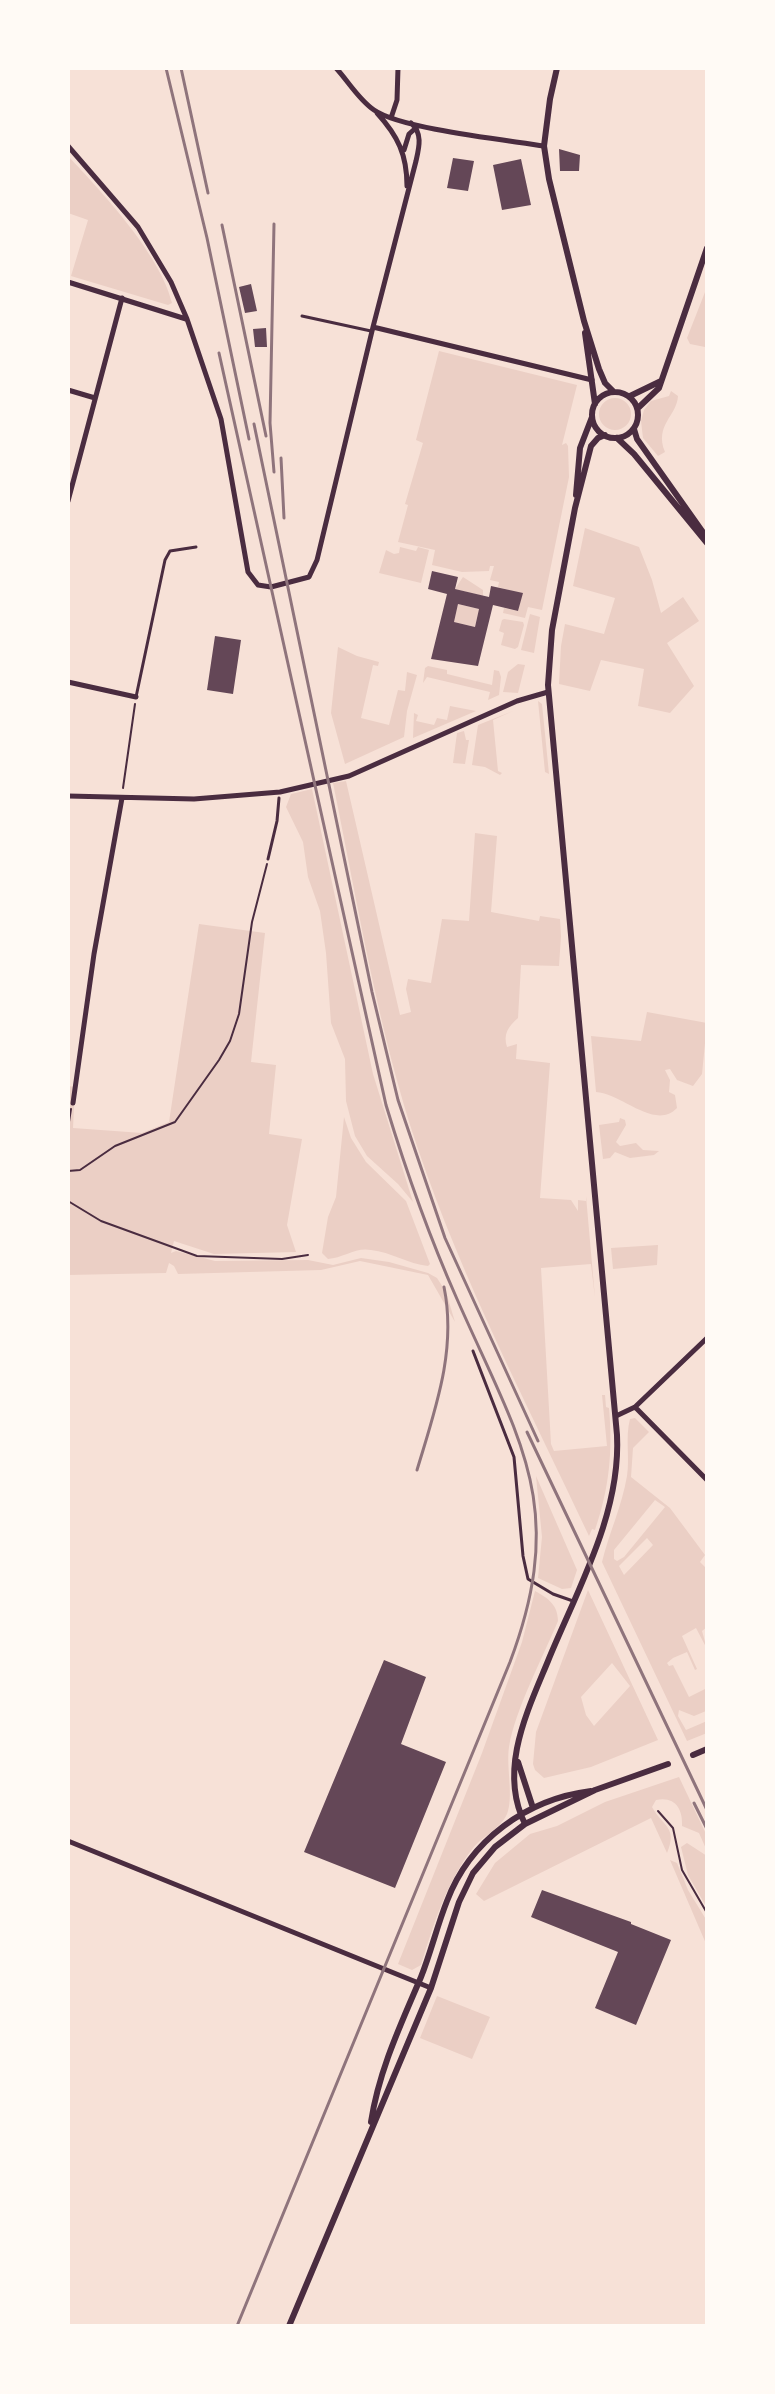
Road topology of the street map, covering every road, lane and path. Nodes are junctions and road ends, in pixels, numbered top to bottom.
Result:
1 (336, 68) edge
2 (398, 68) edge
3 (557, 68) edge
4 (372, 109) junction
5 (391, 117) junction
6 (387, 124) junction
7 (417, 125) junction
8 (68, 146) edge
9 (544, 146) junction
10 (405, 155) junction
11 (406, 195) junction
12 (707, 248) edge
13 (68, 282) edge
14 (122, 298) junction
15 (302, 316) dead end
16 (187, 319) junction
17 (584, 321) junction
18 (372, 329) junction
19 (592, 380) junction
20 (661, 381) junction
21 (68, 390) edge
22 (613, 391) junction
23 (630, 396) junction
24 (95, 398) junction
25 (595, 404) junction
26 (638, 408) junction
27 (592, 417) junction
28 (634, 429) junction
29 (605, 435) junction
30 (617, 438) junction
31 (69, 492) edge
32 (68, 501) edge
33 (575, 508) junction
34 (707, 541) edge
35 (196, 547) dead end
36 (68, 682) edge
37 (548, 692) junction
38 (136, 697) junction
39 (68, 796) edge
40 (122, 798) junction
41 (279, 798) dead end
42 (268, 859) joint
43 (73, 1103) joint
44 (68, 1128) edge
45 (68, 1171) edge
46 (68, 1201) edge
47 (308, 1255) dead end
48 (707, 1338) edge
49 (473, 1351) dead end
50 (635, 1407) junction
51 (616, 1416) junction
52 (707, 1480) edge
53 (573, 1601) junction
54 (707, 1749) edge
55 (516, 1754) junction
56 (693, 1755) dead end
57 (668, 1764) dead end
58 (595, 1790) junction
59 (533, 1808) junction
60 (658, 1811) dead end
61 (520, 1815) junction
62 (537, 1817) junction
63 (525, 1824) junction
64 (68, 1841) edge
65 (707, 1913) edge
66 (418, 1983) junction
67 (431, 1988) junction
68 (369, 2129) junction
69 (289, 2326) edge

1 - 4 street
2 - 5 street
3 - 9 street
4 - 5 street
4 - 6 street
5 - 6 street
5 - 7 street
6 - 10 street
7 - 9 street
7 - 10 street
7 - 11 street
8 - 16 street
9 - 17 street
10 - 11 street
11 - 18 street
12 - 20 street
13 - 14 street
14 - 16 street
14 - 24 street
15 - 18 lane
16 - 18 street
17 - 19 street
17 - 22 street
18 - 19 street
19 - 25 street
20 - 23 street
20 - 26 street
21 - 24 street
22 - 23 street
22 - 25 street
23 - 26 street
24 - 31 street
25 - 27 street
26 - 28 street
27 - 29 street
27 - 33 street
28 - 30 street
28 - 34 street
29 - 30 street
29 - 33 street
30 - 34 street
31 - 32 street
33 - 37 street
35 - 38 lane
36 - 38 street
37 - 40 street
37 - 51 street
38 - 40 path
39 - 40 street
40 - 43 street
41 - 42 lane
42 - 45 path
43 - 44 path
46 - 47 path
48 - 50 street
49 - 53 lane
50 - 51 street
50 - 52 street
51 - 53 street
53 - 55 street
54 - 56 street
55 - 59 street
55 - 61 street
57 - 58 street
58 - 59 street
58 - 62 street
59 - 61 street
59 - 62 street
60 - 65 path
61 - 63 street
61 - 66 street
62 - 63 street
63 - 67 street
64 - 66 street
66 - 67 street
66 - 68 street
67 - 68 street
68 - 69 street

